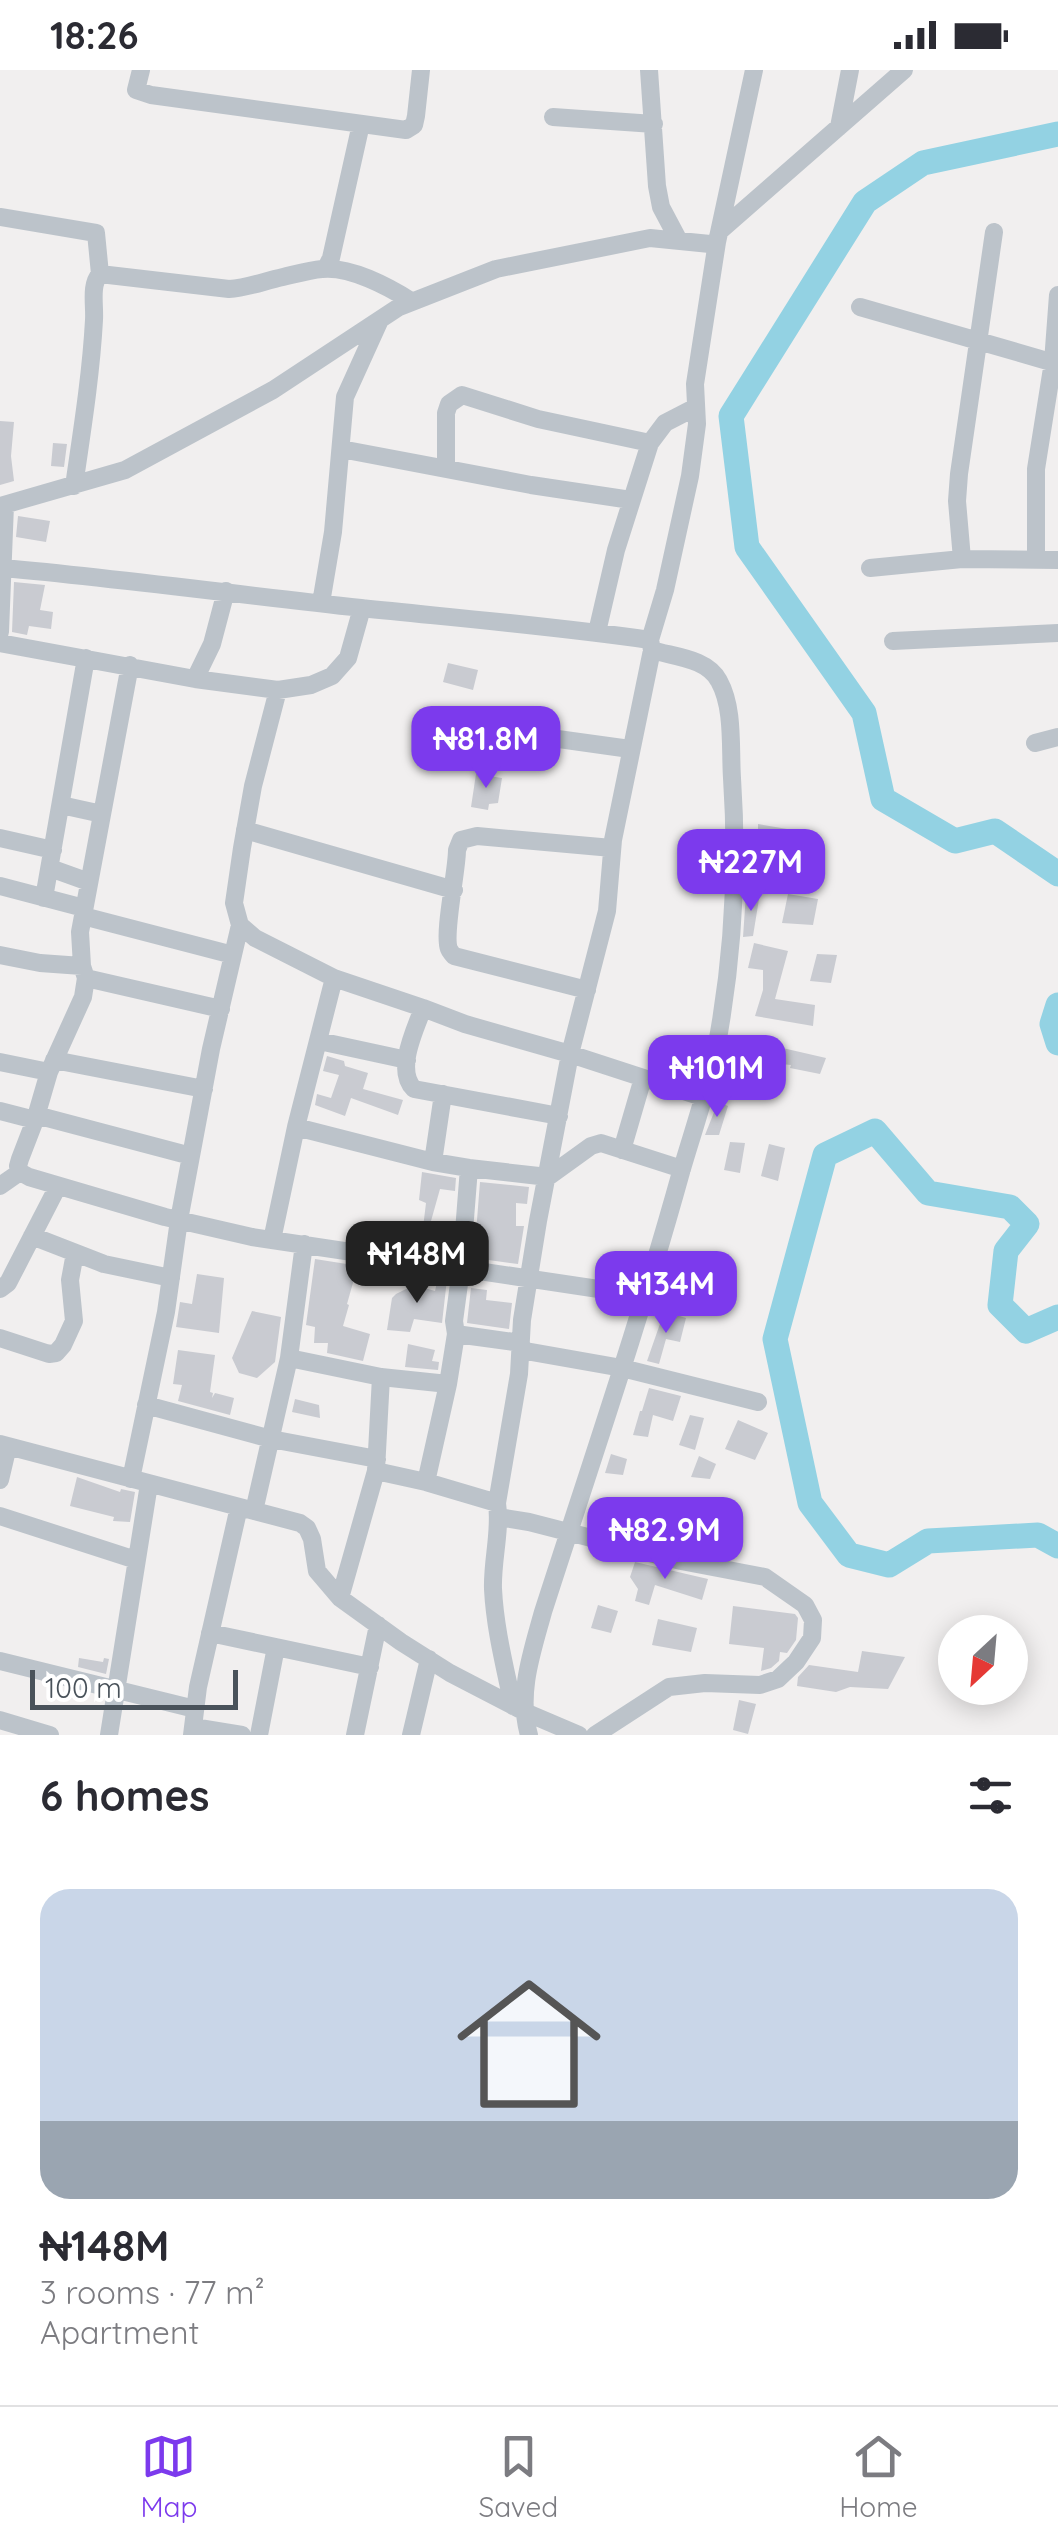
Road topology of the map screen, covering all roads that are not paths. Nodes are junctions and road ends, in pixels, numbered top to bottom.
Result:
1 (140, 70) edge
2 (420, 70) edge
3 (650, 70) edge
4 (754, 70) edge
5 (850, 70) edge
6 (904, 70) edge
7 (554, 117) dead end
8 (361, 124) junction
9 (654, 124) junction
10 (839, 126) junction
11 (0, 217) edge
12 (994, 232) dead end
13 (719, 236) junction
14 (678, 241) junction
15 (326, 268) junction
16 (100, 274) junction
17 (1058, 295) edge
18 (412, 301) junction
19 (860, 307) dead end
20 (380, 321) junction
21 (978, 340) junction
22 (1055, 363) edge
23 (696, 407) junction
24 (650, 443) junction
25 (341, 449) junction
26 (446, 468) junction
27 (74, 486) junction
28 (632, 500) junction
29 (2, 506) edge
30 (1036, 559) junction
31 (962, 560) junction
32 (1058, 560) edge
33 (4, 568) junction
34 (870, 568) dead end
35 (226, 591) junction
36 (322, 603) junction
37 (362, 608) junction
38 (0, 632) edge
39 (597, 632) junction
40 (1058, 633) edge
41 (894, 641) dead end
42 (0, 643) edge
43 (651, 645) junction
44 (86, 658) junction
45 (130, 665) junction
46 (195, 679) junction
47 (278, 690) junction
48 (479, 728) dead end
49 (1058, 738) edge
50 (1035, 742) dead end
51 (630, 748) junction
52 (60, 805) junction
53 (102, 814) junction
54 (245, 830) junction
55 (0, 838) edge
56 (612, 848) junction
57 (51, 859) junction
58 (89, 882) junction
59 (0, 886) edge
60 (454, 890) junction
61 (44, 898) junction
62 (83, 912) junction
63 (240, 925) junction
64 (0, 955) edge
65 (233, 955) junction
66 (84, 972) junction
67 (334, 978) junction
68 (587, 990) junction
69 (423, 1008) junction
70 (220, 1009) junction
71 (319, 1041) junction
72 (570, 1054) junction
73 (408, 1060) junction
74 (0, 1062) edge
75 (52, 1066) junction
76 (643, 1078) junction
77 (204, 1089) junction
78 (443, 1094) junction
79 (705, 1098) junction
80 (0, 1111) edge
81 (559, 1116) junction
82 (36, 1117) junction
83 (296, 1127) junction
84 (622, 1150) junction
85 (191, 1156) junction
86 (433, 1162) junction
87 (469, 1168) junction
88 (682, 1169) junction
89 (20, 1172) junction
90 (548, 1177) junction
91 (0, 1186) edge
92 (58, 1186) junction
93 (179, 1220) junction
94 (32, 1236) junction
95 (272, 1240) junction
96 (304, 1244) junction
97 (74, 1253) junction
98 (8, 1263) edge
99 (461, 1269) junction
100 (171, 1278) junction
101 (528, 1280) junction
102 (0, 1289) edge
103 (645, 1296) junction
104 (456, 1334) junction
105 (0, 1338) edge
106 (520, 1346) junction
107 (289, 1358) junction
108 (622, 1368) junction
109 (381, 1377) junction
110 (448, 1384) junction
111 (758, 1402) dead end
112 (146, 1406) junction
113 (271, 1439) junction
114 (4, 1445) edge
115 (376, 1465) junction
116 (0, 1480) edge
117 (140, 1481) junction
118 (426, 1482) junction
119 (247, 1509) junction
120 (498, 1510) junction
121 (0, 1516) edge
122 (568, 1532) junction
123 (136, 1560) junction
124 (340, 1598) junction
125 (378, 1625) junction
126 (210, 1633) junction
127 (276, 1647) junction
128 (429, 1659) junction
129 (0, 1661) edge
130 (370, 1666) junction
131 (116, 1690) junction
132 (519, 1709) junction
133 (0, 1720) edge
134 (194, 1724) edge
135 (19, 1731) edge
136 (50, 1735) edge
137 (108, 1735) edge
138 (242, 1735) edge
139 (259, 1735) edge
140 (355, 1735) edge
141 (411, 1735) edge
142 (529, 1735) edge
143 (580, 1735) edge
144 (595, 1735) edge

1 - 8 street
2 - 8 street
3 - 9 street
4 - 13 street
5 - 10 street
6 - 10 street
7 - 9 street
8 - 15 street
9 - 14 street
10 - 13 street
11 - 16 street
12 - 21 street
13 - 14 street
13 - 23 street
14 - 18 street
15 - 16 street
15 - 18 street
16 - 27 street
17 - 22 street
18 - 20 street
19 - 21 street
20 - 25 street
20 - 27 street
21 - 22 street
21 - 31 street
22 - 30 street
23 - 24 street
23 - 43 street
24 - 26 street
24 - 28 street
25 - 26 street
25 - 36 street
26 - 28 street
27 - 29 street
28 - 39 street
29 - 33 street
30 - 31 street
30 - 32 street
31 - 34 street
33 - 35 street
33 - 38 street
35 - 36 street
35 - 46 street
36 - 37 street
37 - 39 street
37 - 47 street
39 - 43 street
40 - 41 street
42 - 44 street
43 - 51 street
43 - 79 street
44 - 45 street
44 - 52 street
45 - 46 street
45 - 53 street
46 - 47 street
47 - 54 street
48 - 51 street
49 - 50 street
51 - 56 street
52 - 53 street
52 - 57 street
53 - 58 street
54 - 60 street
54 - 63 street
55 - 57 street
56 - 60 street
56 - 68 street
57 - 58 street
57 - 61 street
58 - 62 street
59 - 61 street
60 - 68 street
61 - 62 street
62 - 65 street
62 - 66 street
63 - 65 street
63 - 67 street
64 - 66 street
65 - 70 street
66 - 70 street
66 - 75 street
67 - 69 street
67 - 71 street
68 - 72 street
69 - 72 street
69 - 73 street
70 - 77 street
71 - 73 street
71 - 83 street
72 - 76 street
72 - 81 street
73 - 78 street
74 - 75 street
75 - 77 street
75 - 82 street
76 - 79 street
76 - 84 street
77 - 85 street
78 - 81 street
78 - 86 street
79 - 88 street
80 - 82 street
81 - 90 street
82 - 85 street
82 - 89 street
83 - 86 street
83 - 95 street
84 - 88 street
84 - 90 street
85 - 93 street
86 - 87 street
87 - 90 street
87 - 99 street
88 - 103 street
89 - 91 street
89 - 92 street
90 - 101 street
92 - 93 street
92 - 94 street
93 - 95 street
93 - 100 street
94 - 97 street
94 - 98 street
95 - 96 street
96 - 99 street
96 - 107 street
97 - 100 street
97 - 105 street
98 - 102 street
99 - 101 street
99 - 104 street
100 - 112 street
101 - 103 street
101 - 106 street
103 - 108 street
104 - 106 street
104 - 110 street
106 - 108 street
106 - 120 street
107 - 109 street
107 - 113 street
108 - 111 street
108 - 122 street
109 - 110 street
109 - 115 street
110 - 118 street
112 - 113 street
112 - 117 street
113 - 115 street
113 - 119 street
114 - 116 street
114 - 117 street
115 - 118 street
115 - 124 street
117 - 119 street
117 - 123 street
118 - 120 street
119 - 124 street
119 - 126 street
120 - 122 street
120 - 132 street
121 - 123 street
122 - 132 street
122 - 144 street
123 - 131 street
124 - 125 street
125 - 128 street
125 - 130 street
126 - 127 street
126 - 134 street
127 - 130 street
127 - 139 street
128 - 132 street
128 - 141 street
129 - 131 street
130 - 140 street
131 - 134 street
131 - 137 street
132 - 142 street
132 - 143 street
133 - 135 street
134 - 138 street
135 - 136 street

